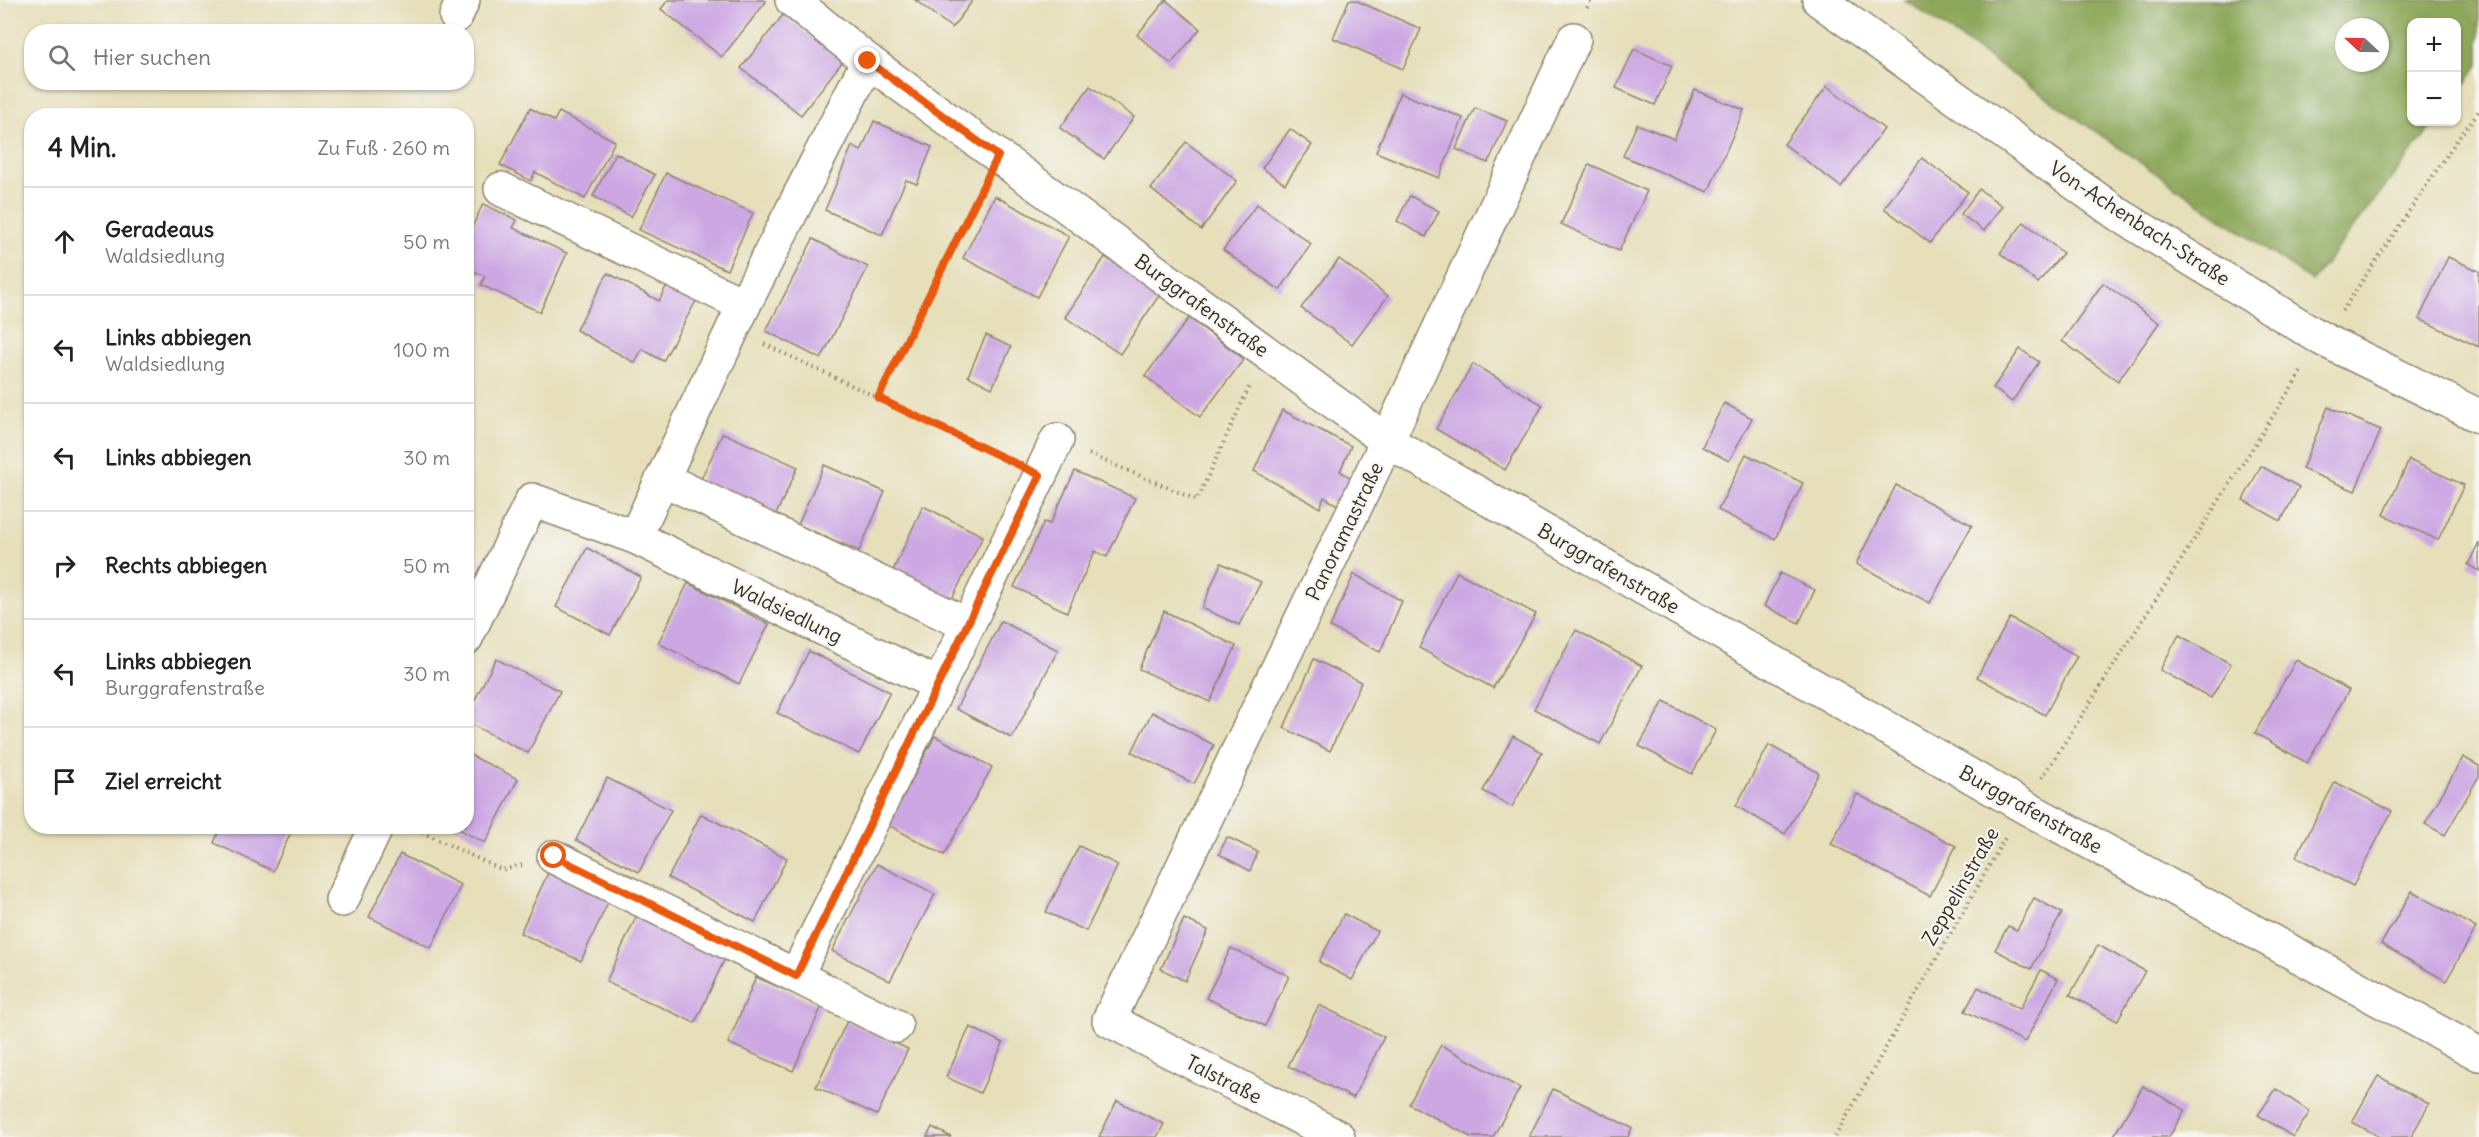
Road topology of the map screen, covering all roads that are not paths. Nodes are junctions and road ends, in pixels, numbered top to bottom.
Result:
1 (792, 0) edge
2 (1819, 0) edge
3 (1574, 39) dead end
4 (868, 61) junction
5 (501, 189) dead end
6 (739, 317) junction
7 (2479, 416) edge
8 (1057, 440) road end
9 (1387, 441) junction
10 (663, 479) junction
11 (635, 537) junction
12 (474, 621) edge
13 (968, 626) junction
14 (939, 685) junction
15 (373, 834) edge
16 (554, 856) road end
17 (342, 900) dead end
18 (796, 976) junction
19 (1109, 1020) joint
20 (896, 1026) dead end
21 (2479, 1054) edge
22 (1338, 1137) edge

1 - 4 street, Burggrafenstraße
2 - 7 street, Von-Achenbach-Straße
3 - 9 street, Panoramastraße
4 - 6 street
4 - 9 street, Burggrafenstraße
5 - 6 street
6 - 10 street
8 - 13 street
9 - 19 street, Panoramastraße
9 - 21 street, Burggrafenstraße
10 - 11 street
10 - 13 street
11 - 12 street, Waldsiedlung
11 - 14 street, Waldsiedlung
13 - 14 street
14 - 18 street
15 - 17 street
16 - 18 street
18 - 20 street
19 - 22 street, Talstraße

